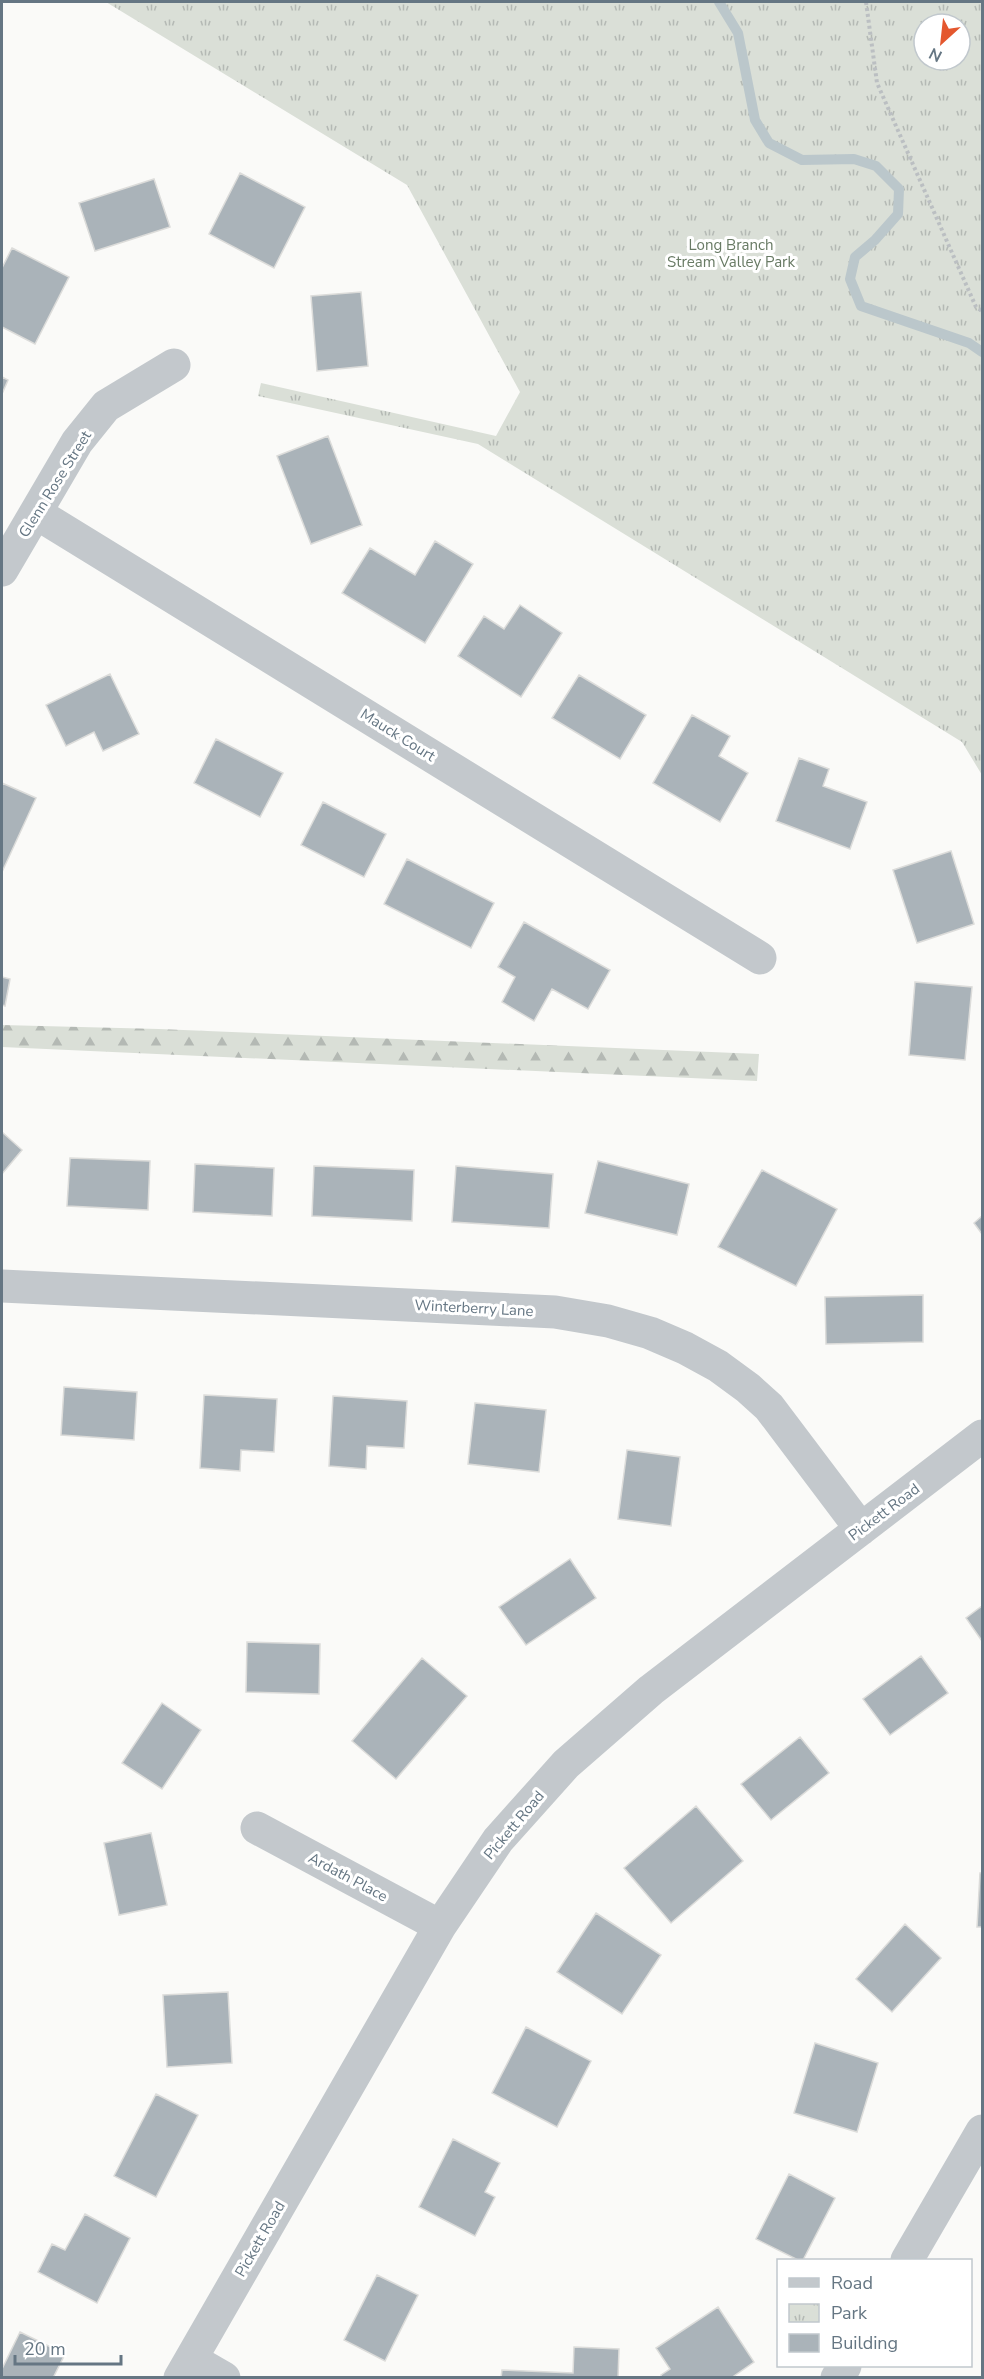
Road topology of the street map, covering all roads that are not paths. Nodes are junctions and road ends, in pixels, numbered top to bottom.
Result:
1 (174, 365) dead end
2 (36, 513) junction
3 (2, 570) edge
4 (760, 958) dead end
5 (2, 1286) edge
6 (982, 1436) edge
7 (861, 1529) junction
8 (257, 1828) dead end
9 (440, 1926) junction
10 (982, 2131) edge
11 (908, 2259) edge
12 (186, 2368) edge
13 (224, 2378) edge

1 - 2 street, Glenn Rose Street
2 - 3 street, Glenn Rose Street
2 - 4 street, Mauck Court
5 - 7 street, Winterberry Lane
6 - 7 street, Pickett Road
7 - 9 street, Pickett Road
8 - 9 street, Ardath Place
9 - 12 street, Pickett Road
10 - 11 street
12 - 13 street

